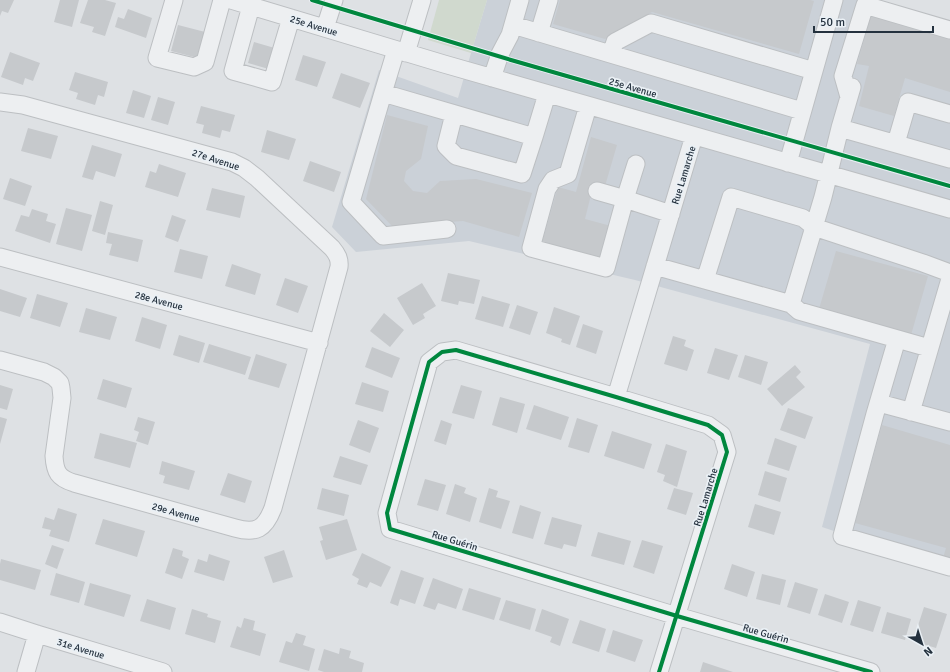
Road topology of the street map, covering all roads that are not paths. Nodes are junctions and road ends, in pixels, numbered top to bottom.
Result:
1 (174, 0) edge
2 (222, 0) edge
3 (231, 0) edge
4 (334, 0) edge
5 (422, 0) edge
6 (520, 0) edge
7 (549, 0) edge
8 (834, 0) edge
9 (251, 6) junction
10 (272, 6) edge
11 (291, 18) junction
12 (513, 25) junction
13 (325, 28) junction
14 (950, 30) edge
15 (539, 33) junction
16 (401, 51) junction
17 (610, 54) junction
18 (814, 71) junction
19 (856, 74) dead end
20 (492, 78) junction
21 (383, 93) junction
22 (547, 94) junction
23 (849, 97) junction
24 (0, 102) edge
25 (588, 106) junction
26 (802, 111) junction
27 (454, 114) junction
28 (950, 114) edge
29 (840, 128) junction
30 (694, 136) junction
31 (534, 137) junction
32 (896, 143) junction
33 (950, 159) edge
34 (788, 163) junction
35 (636, 164) dead end
36 (828, 174) junction
37 (597, 191) dead end
38 (625, 199) junction
39 (950, 210) edge
40 (671, 214) junction
41 (814, 227) junction
42 (447, 229) dead end
43 (0, 257) edge
44 (655, 266) junction
45 (950, 273) edge
46 (950, 279) edge
47 (704, 280) junction
48 (791, 304) junction
49 (897, 339) junction
50 (319, 343) junction
51 (929, 348) junction
52 (0, 360) edge
53 (616, 397) junction
54 (879, 403) junction
55 (911, 412) junction
56 (950, 422) edge
57 (950, 567) edge
58 (677, 616) junction
59 (0, 622) edge
60 (37, 634) junction
61 (26, 672) edge
62 (163, 672) edge
63 (659, 672) edge
64 (871, 672) edge

1 - 2 street
3 - 9 street, 25e Avenue
4 - 13 street
5 - 16 street
6 - 12 street
7 - 15 street
8 - 18 street
9 - 10 street, 25e Avenue
9 - 11 street
10 - 11 street, 25e Avenue
11 - 13 street, 25e Avenue
12 - 15 street
12 - 20 street
13 - 16 street, 25e Avenue
14 - 23 street
15 - 17 street
16 - 20 street, 25e Avenue
16 - 21 street
17 - 18 street
17 - 26 street
18 - 26 street
19 - 23 street
20 - 22 street, 25e Avenue
21 - 27 street
21 - 42 street
22 - 25 street, 25e Avenue
22 - 31 street
23 - 29 street
24 - 50 street, 27e Avenue
25 - 30 street, 25e Avenue
25 - 38 street
26 - 34 street
27 - 31 street
27 - 31 street
28 - 32 street
29 - 32 street
29 - 36 street
30 - 34 street, 25e Avenue
30 - 40 street, Rue Lamarche
32 - 33 street
34 - 36 street, 25e Avenue
35 - 38 street
36 - 39 street, 25e Avenue
36 - 41 street
37 - 38 street
38 - 40 street
40 - 44 street, Rue Lamarche
41 - 45 street
41 - 47 street
41 - 48 street
43 - 50 street, 28e Avenue
44 - 47 street
44 - 53 street, Rue Lamarche
46 - 51 street
47 - 48 street
48 - 49 street
49 - 51 street
49 - 54 street
50 - 52 street, 29e Avenue
51 - 55 street
53 - 58 street, Rue Lamarche
53 - 58 street, Rue Guérin
54 - 55 street
54 - 57 street
55 - 56 street
58 - 63 street, Rue Lamarche
58 - 64 street, Rue Guérin
59 - 60 street, 31e Avenue
60 - 61 street
60 - 62 street, 31e Avenue

